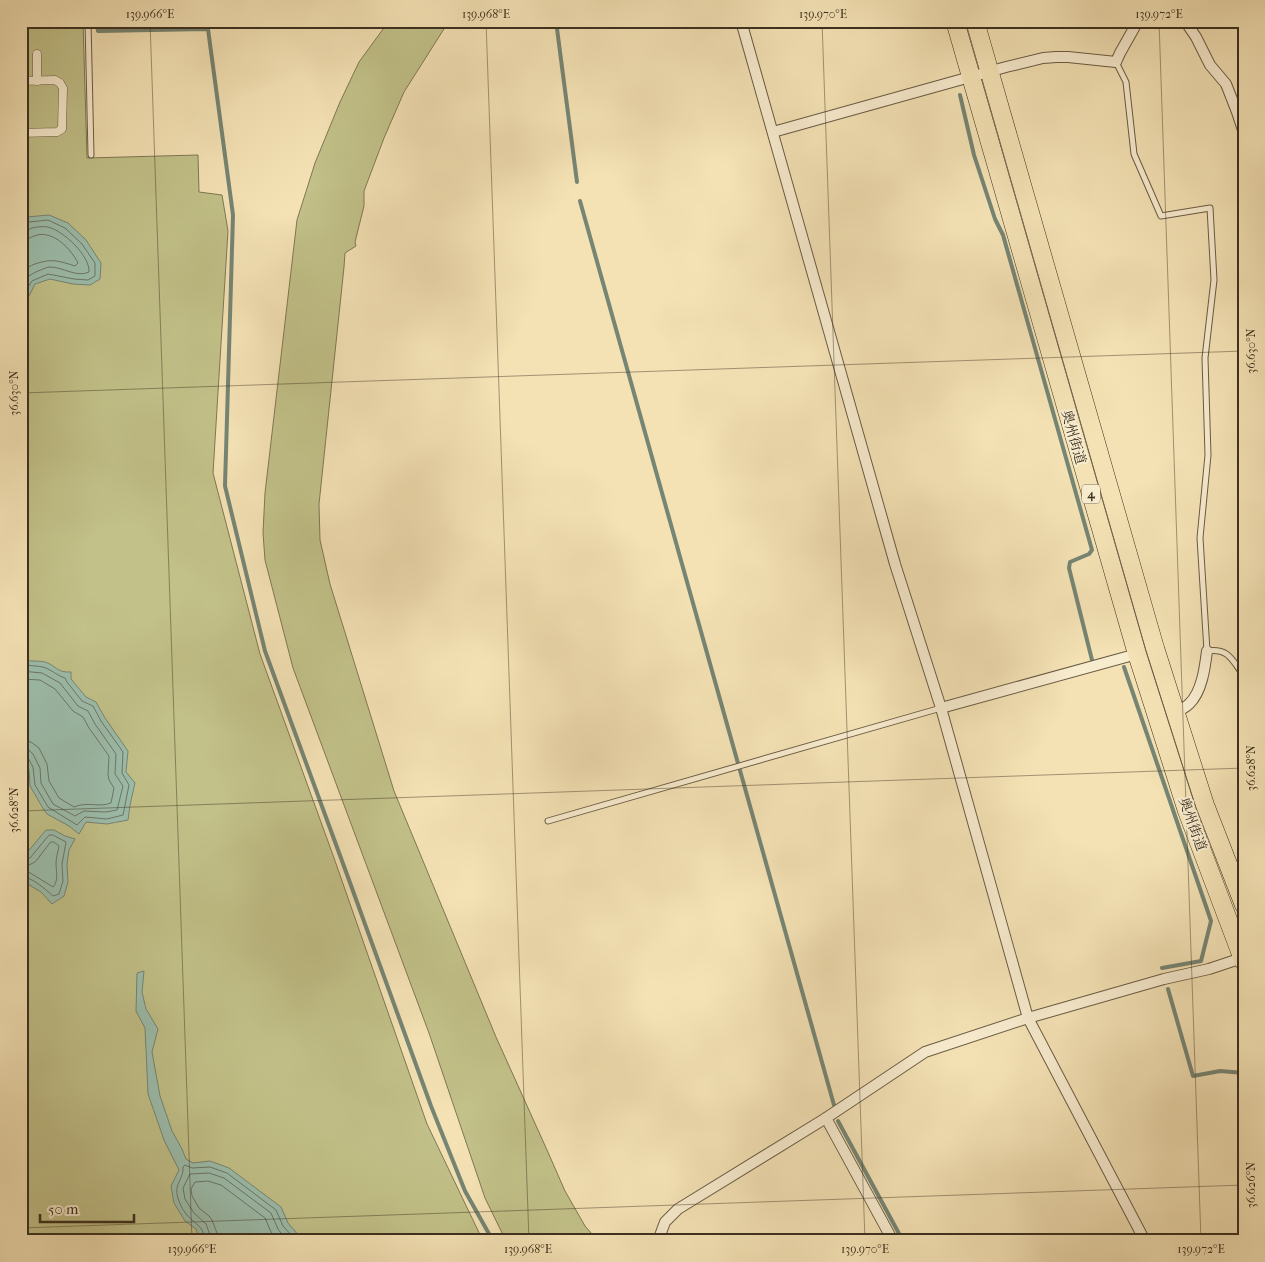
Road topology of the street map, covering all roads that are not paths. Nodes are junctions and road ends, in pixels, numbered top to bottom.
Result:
1 (88, 21) edge
2 (741, 21) edge
3 (955, 21) edge
4 (975, 21) edge
5 (1138, 21) edge
6 (1185, 21) edge
7 (37, 54) dead end
8 (1116, 62) junction
9 (990, 72) junction
10 (970, 77) junction
11 (21, 81) edge
12 (38, 81) junction
13 (772, 132) junction
14 (1244, 132) edge
15 (21, 133) edge
16 (91, 155) dead end
17 (1207, 651) junction
18 (1137, 654) junction
19 (1244, 676) edge
20 (941, 708) junction
21 (1175, 713) junction
22 (548, 821) dead end
23 (1244, 905) edge
24 (1243, 960) edge
25 (1028, 1018) junction
26 (826, 1118) junction
27 (658, 1241) edge
28 (893, 1241) edge
29 (1145, 1241) edge

1 - 16 lane
2 - 13 street
3 - 10 highway, 奥州街道 / 4
4 - 9 highway, 奥州街道 / 4
5 - 8 street
6 - 14 street
7 - 12 street
8 - 9 street
8 - 17 lane
9 - 10 street
9 - 21 highway, 奥州街道 / 4
10 - 13 street
10 - 18 highway, 奥州街道 / 4
11 - 12 street
12 - 15 street
13 - 20 street
17 - 19 lane
17 - 21 street
18 - 20 street
18 - 24 highway, 奥州街道 / 4
20 - 22 lane
20 - 25 street
21 - 23 highway, 奥州街道 / 4
24 - 25 street
25 - 26 street
25 - 29 street
26 - 27 street
26 - 28 street

